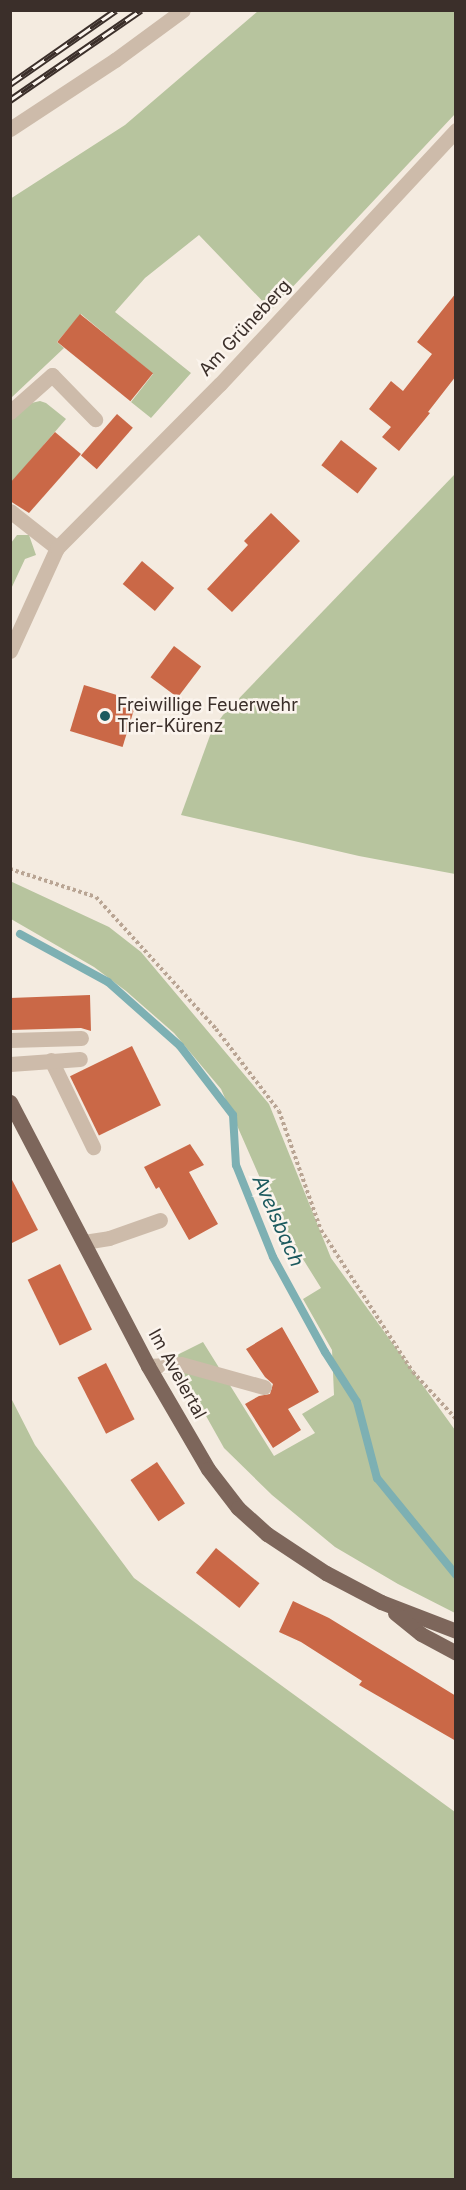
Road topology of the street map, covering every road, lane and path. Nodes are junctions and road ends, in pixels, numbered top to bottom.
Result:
1 (183, 10) edge
2 (10, 129) edge
3 (456, 130) edge
4 (10, 412) edge
5 (95, 419) dead end
6 (10, 511) edge
7 (57, 548) junction
8 (10, 651) edge
9 (10, 869) edge
10 (81, 1038) dead end
11 (10, 1040) edge
12 (80, 1059) dead end
13 (51, 1060) junction
14 (10, 1064) edge
15 (10, 1102) edge
16 (93, 1147) dead end
17 (160, 1220) dead end
18 (84, 1242) junction
19 (148, 1366) junction
20 (264, 1387) dead end
21 (456, 1419) edge
22 (381, 1602) junction
23 (456, 1631) edge
24 (456, 1653) edge

1 - 2 street
3 - 7 street, Am Grüneberg
4 - 5 street
6 - 7 street
7 - 8 street, Am Grüneberg
9 - 21 path
10 - 11 street
12 - 13 street
13 - 14 street
13 - 16 street
15 - 18 main road, Im Avelertal
17 - 18 street
18 - 19 main road, Im Avelertal
19 - 20 street
19 - 22 main road, Im Avelertal
22 - 23 main road, Im Avelertal
22 - 24 main road, Im Avelertal

